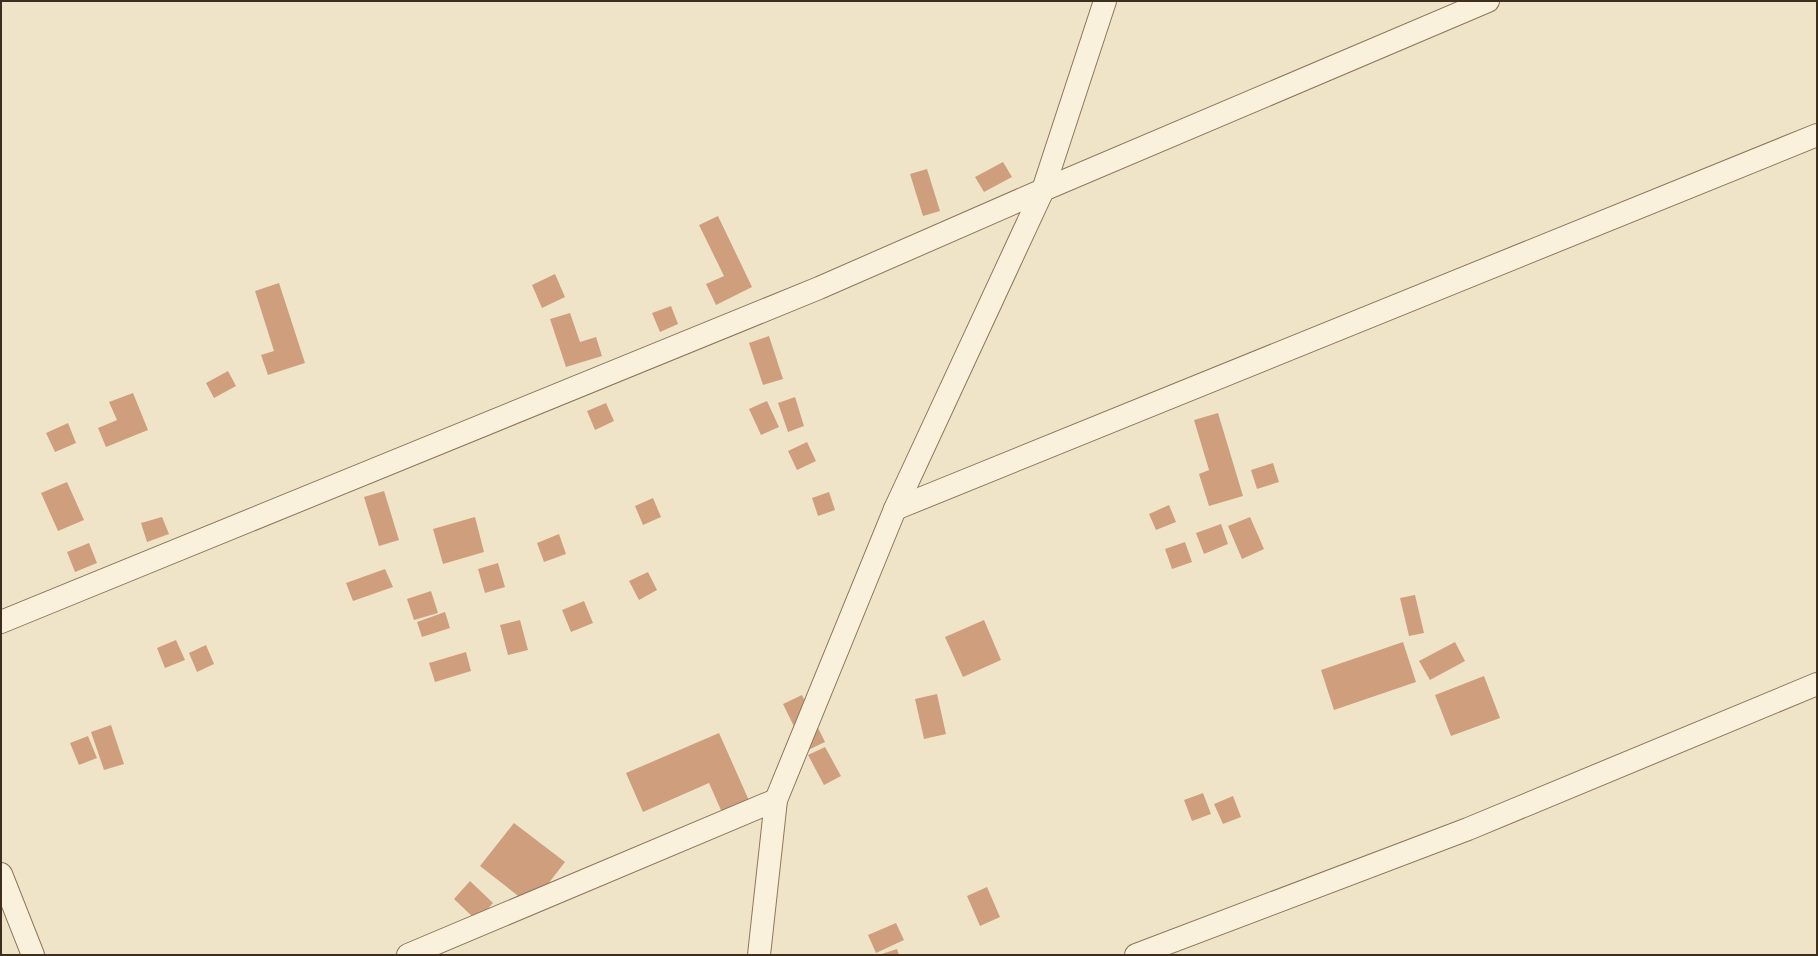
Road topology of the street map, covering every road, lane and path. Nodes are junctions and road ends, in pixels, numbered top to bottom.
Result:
1 (1105, 1) edge
2 (1488, 1) edge
3 (1817, 135) edge
4 (1043, 190) junction
5 (896, 509) junction
6 (1, 622) edge
7 (1817, 684) edge
8 (776, 800) junction
9 (1, 874) edge
10 (33, 955) edge
11 (408, 955) edge
12 (759, 955) edge
13 (1136, 955) edge

1 - 4 street
2 - 4 street
3 - 5 street
4 - 5 street
4 - 6 street
5 - 8 street
7 - 13 street
8 - 11 street
8 - 12 street
9 - 10 street

